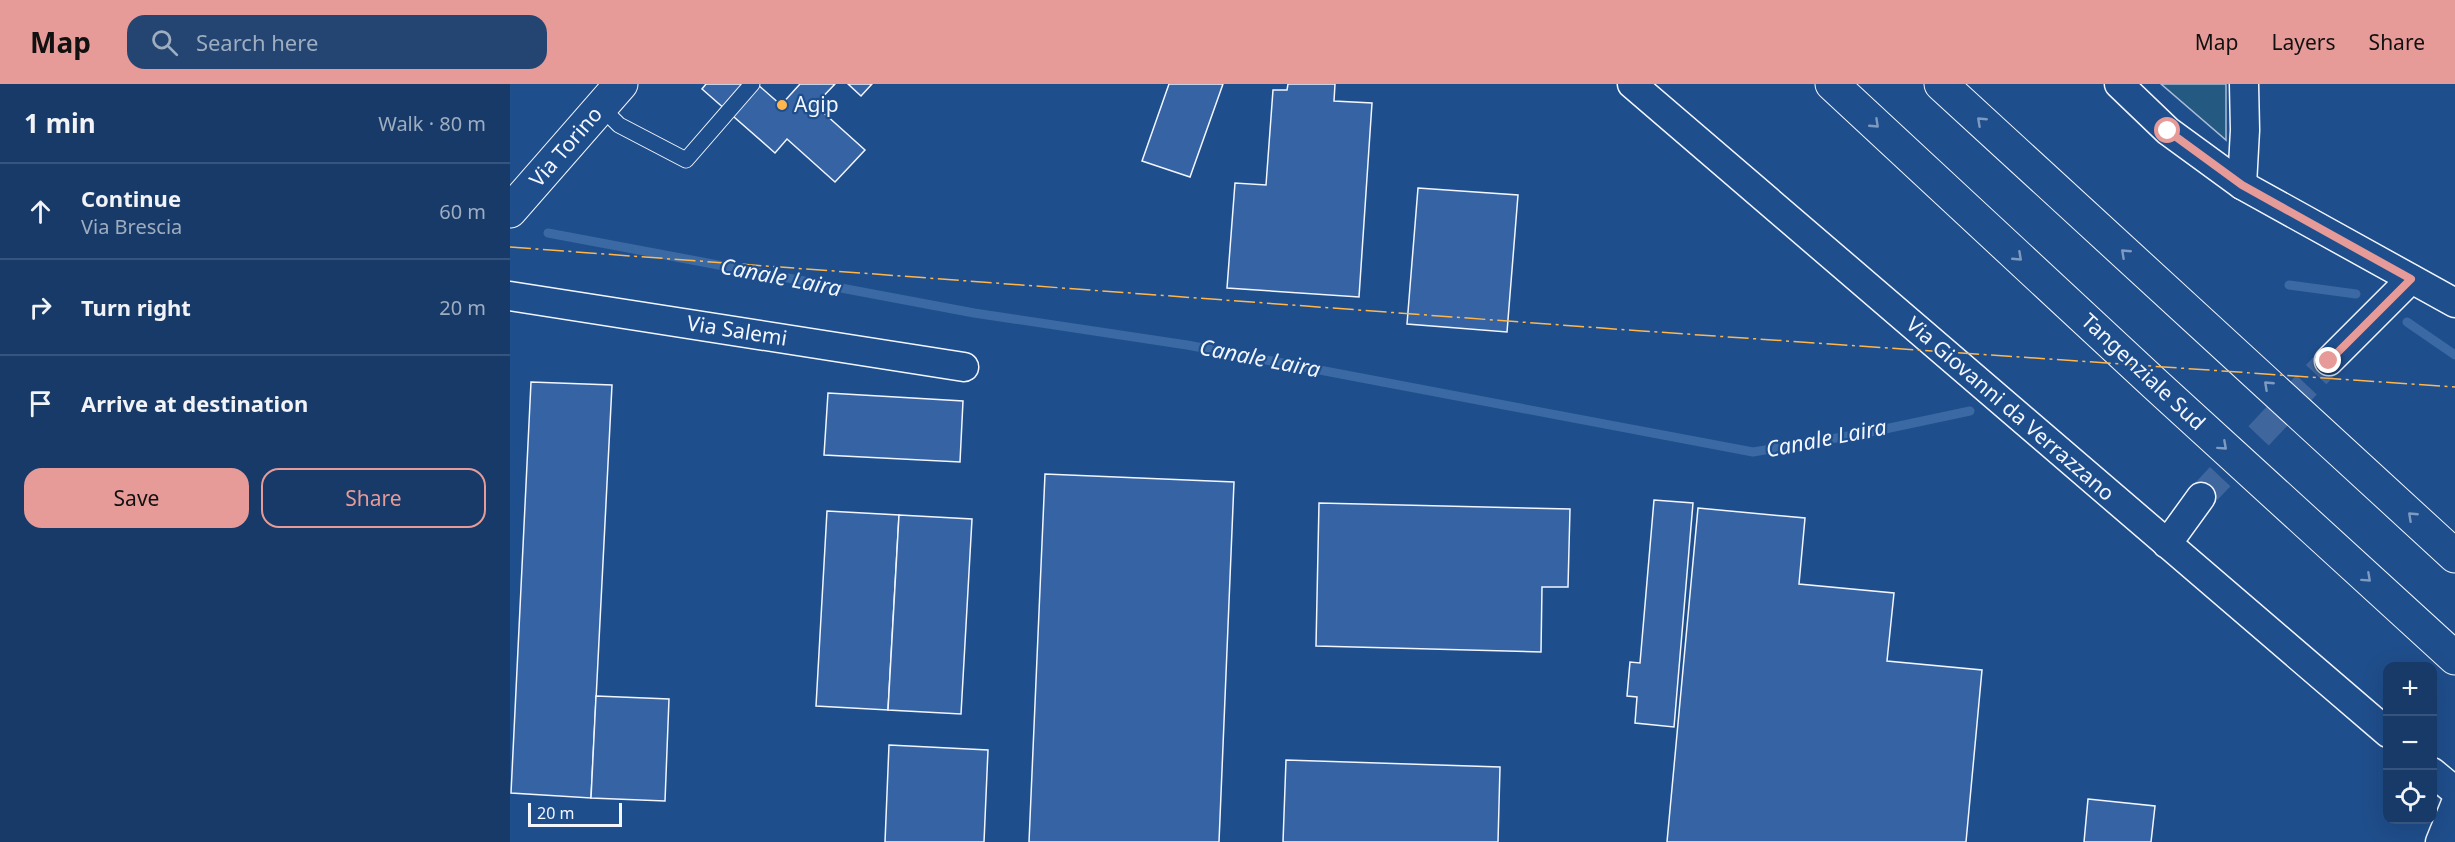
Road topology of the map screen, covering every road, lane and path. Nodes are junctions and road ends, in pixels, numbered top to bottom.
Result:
1 (752, 84) edge
2 (1632, 84) edge
3 (1832, 84) edge
4 (1941, 84) edge
5 (2119, 84) edge
6 (2244, 84) edge
7 (611, 96) edge
8 (2242, 185) junction
9 (510, 211) edge
10 (2411, 279) junction
11 (510, 296) edge
12 (2455, 303) edge
13 (2329, 361) tunnel mouth
14 (964, 367) dead end
15 (2201, 497) tunnel mouth
16 (2167, 544) junction
17 (2455, 556) edge
18 (2455, 658) edge
19 (2383, 729) edge
20 (2437, 775) edge
21 (2455, 791) edge
22 (2455, 806) edge
23 (2440, 842) edge

1 - 7 lane
2 - 16 street, Via Giovanni da Verrazzano
3 -> 18 main road, Tangenziale Sud
17 -> 4 main road
5 - 8 street
6 - 8 street
7 - 9 main road, Via Torino
8 - 10 street
10 - 12 street
10 - 13 street
11 - 14 street, Via Salemi
15 - 16 street
16 - 19 street, Via Giovanni da Verrazzano
20 - 21 street
22 - 23 street

